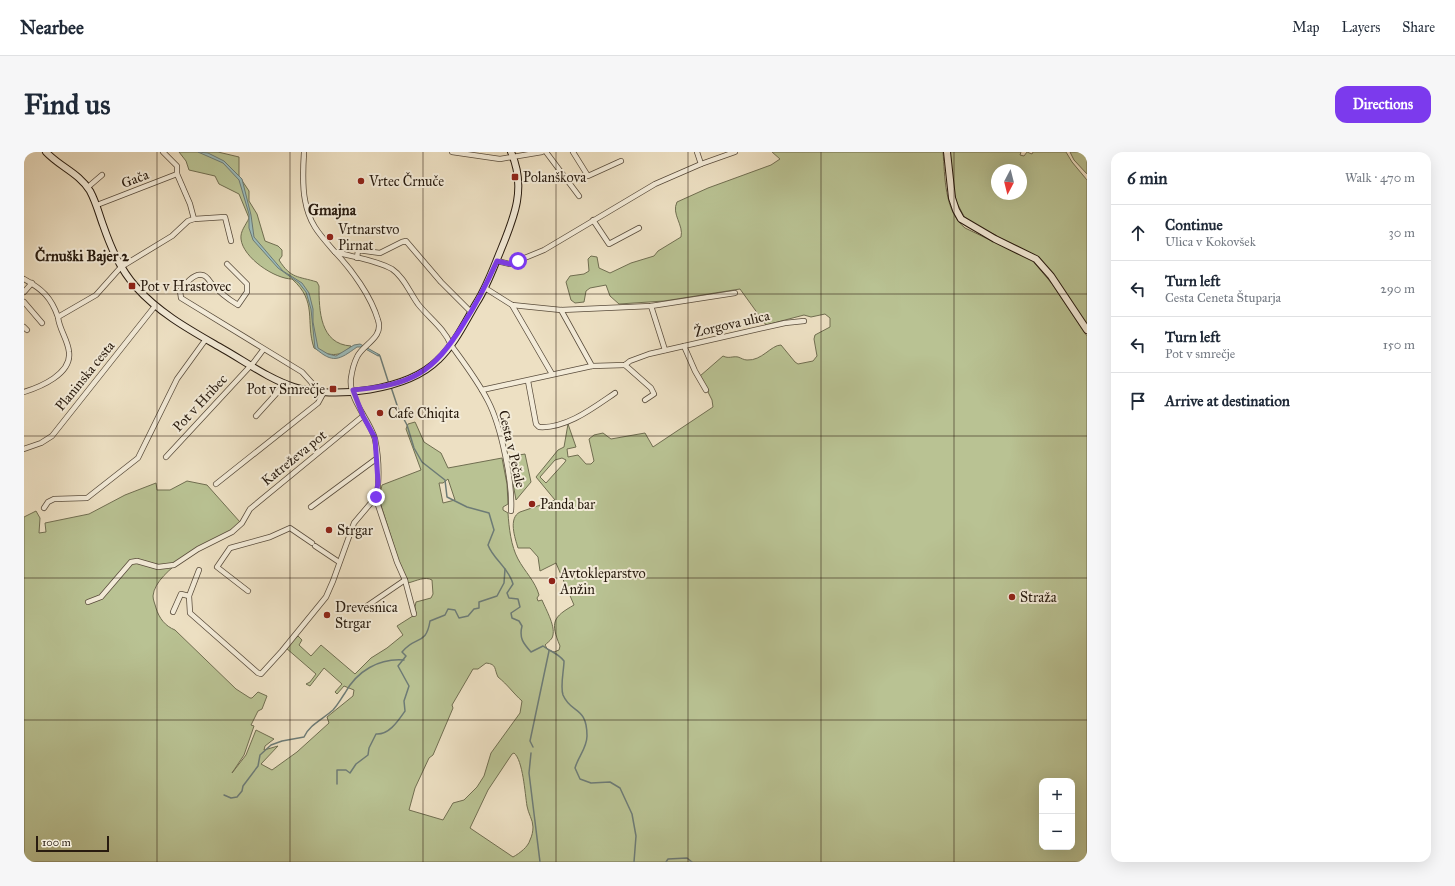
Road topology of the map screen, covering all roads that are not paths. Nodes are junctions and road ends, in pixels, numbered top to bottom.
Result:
1 (46, 152) edge
2 (163, 152) edge
3 (304, 152) edge
4 (452, 152) edge
5 (542, 152) edge
6 (546, 152) edge
7 (573, 152) edge
8 (698, 152) edge
9 (736, 152) edge
10 (947, 152) edge
11 (513, 155) edge
12 (621, 161) dead end
13 (701, 164) junction
14 (177, 174) junction
15 (102, 175) dead end
16 (88, 187) junction
17 (579, 196) dead end
18 (97, 205) junction
19 (194, 219) junction
20 (593, 220) junction
21 (639, 228) dead end
22 (231, 241) dead end
23 (335, 252) junction
24 (357, 258) junction
25 (497, 261) junction
26 (227, 264) dead end
27 (121, 267) junction
28 (24, 278) edge
29 (32, 284) junction
30 (485, 288) junction
31 (24, 292) edge
32 (735, 293) dead end
33 (24, 302) edge
34 (512, 305) junction
35 (155, 306) junction
36 (651, 306) junction
37 (561, 310) junction
38 (471, 312) junction
39 (58, 317) junction
40 (804, 321) dead end
41 (42, 323) dead end
42 (1087, 330) edge
43 (206, 339) junction
44 (451, 345) junction
45 (684, 346) junction
46 (263, 350) junction
47 (665, 350) junction
48 (625, 364) junction
49 (251, 365) junction
50 (592, 366) junction
51 (552, 374) junction
52 (528, 381) junction
53 (285, 384) junction
54 (353, 390) junction
55 (482, 390) junction
56 (706, 390) dead end
57 (24, 392) edge
58 (315, 392) junction
59 (324, 392) junction
60 (615, 393) dead end
61 (645, 400) dead end
62 (256, 416) dead end
63 (363, 416) junction
64 (24, 449) edge
65 (166, 457) dead end
66 (376, 459) junction
67 (216, 484) dead end
68 (376, 497) junction
69 (311, 507) dead end
70 (44, 508) dead end
71 (511, 511) dead end
72 (339, 562) junction
73 (199, 570) dead end
74 (405, 580) junction
75 (248, 591) dead end
76 (189, 596) junction
77 (88, 602) dead end
78 (364, 608) dead end
79 (173, 612) dead end
80 (414, 614) dead end

1 - 16 street
2 - 14 street
3 - 23 street
4 - 11 street
5 - 11 street
6 - 17 street
7 - 12 street
8 - 13 street
9 - 13 street
10 - 42 street
11 - 25 street
13 - 20 street
14 - 18 street, Gača
14 - 19 street
15 - 16 street
16 - 18 street
18 - 27 street
19 - 22 street
19 - 27 street
20 - 21 street
20 - 25 street
23 - 24 street, Cesta v Pečale
23 - 54 street
24 - 38 street
24 - 44 street, Cesta v Pečale
25 - 30 street
26 - 46 street
27 - 35 street
27 - 39 street
28 - 29 street
29 - 31 street
29 - 39 street
30 - 34 street
30 - 38 street
32 - 36 street
33 - 41 street
34 - 37 street
34 - 51 street
35 - 43 street
35 - 64 street, Planinska cesta
36 - 37 street
36 - 47 street
37 - 50 street
38 - 44 street
39 - 57 street
40 - 45 street, Žorgova ulica
43 - 49 street
43 - 70 street
44 - 54 street
44 - 55 street, Cesta v Pečale
45 - 47 street, Žorgova ulica
45 - 56 street
46 - 49 street, Pot v Hribec
46 - 58 street
47 - 48 street, Žorgova ulica
48 - 50 street, Žorgova ulica
48 - 61 street
49 - 53 street
49 - 65 street, Pot v Hribec
50 - 51 street, Žorgova ulica
51 - 52 street, Žorgova ulica
52 - 55 street, Žorgova ulica
52 - 60 street
53 - 58 street
53 - 62 street
54 - 59 street
54 - 63 street
55 - 71 street, Cesta v Pečale
58 - 59 street
59 - 67 street, Katreževa pot
63 - 66 street
63 - 77 street, Katreževa pot
66 - 68 street
66 - 69 street
68 - 72 street
68 - 74 street
72 - 75 street
72 - 76 street
73 - 76 street
74 - 78 street
74 - 80 street
76 - 79 street

